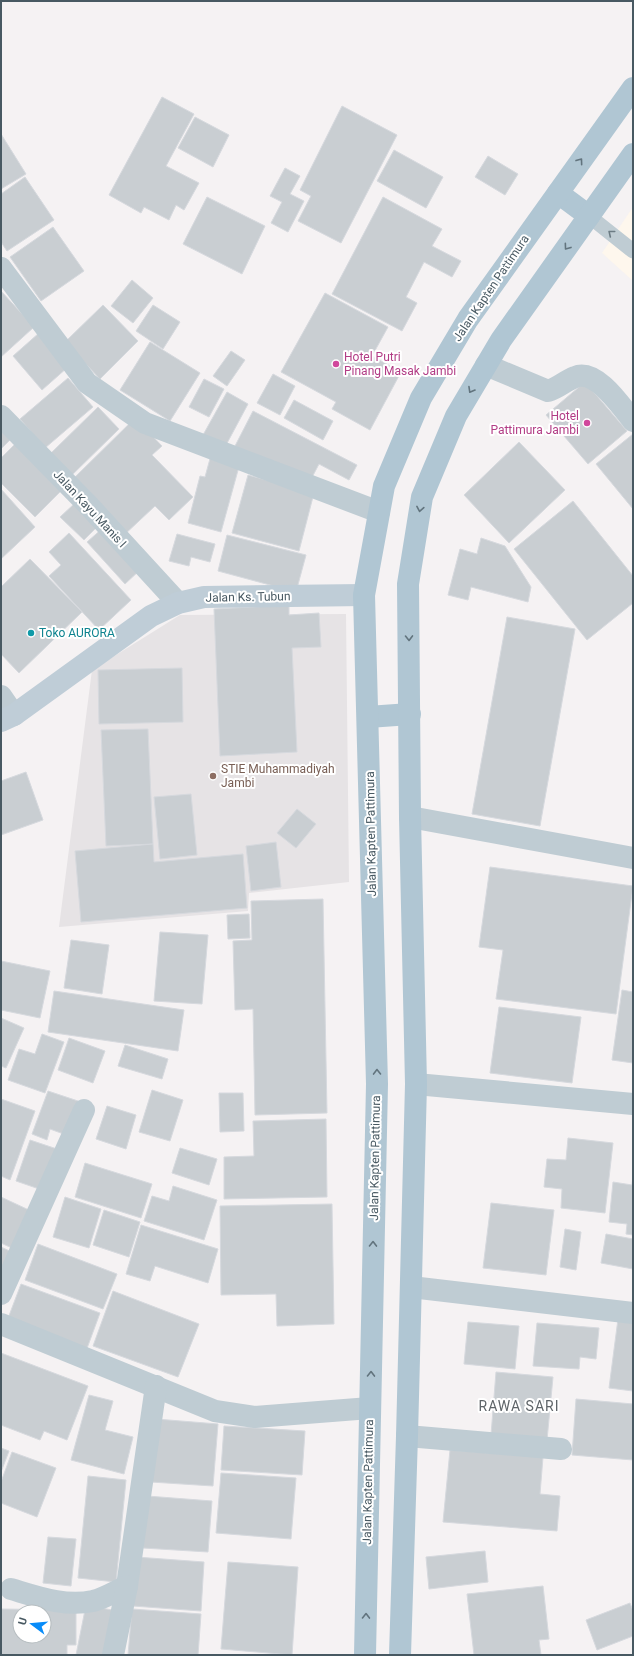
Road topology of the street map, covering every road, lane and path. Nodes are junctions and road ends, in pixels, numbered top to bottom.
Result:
1 (633, 88) edge
2 (633, 154) edge
3 (558, 193) junction
4 (589, 216) junction
5 (633, 251) edge
6 (1, 268) edge
7 (486, 365) junction
8 (1, 416) edge
9 (633, 421) edge
10 (379, 512) junction
11 (364, 595) junction
12 (178, 603) junction
13 (1, 696) edge
14 (410, 714) junction
15 (368, 717) junction
16 (8, 718) edge
17 (410, 816) junction
18 (633, 858) edge
19 (416, 1084) junction
20 (633, 1104) edge
21 (84, 1110) dead end
22 (411, 1287) junction
23 (1, 1294) edge
24 (633, 1313) edge
25 (1, 1324) edge
26 (156, 1386) junction
27 (370, 1408) junction
28 (408, 1436) junction
29 (561, 1449) dead end
30 (127, 1586) junction
31 (12, 1589) dead end
32 (114, 1655) edge
33 (365, 1655) edge
34 (400, 1655) edge

3 -> 1 main road, Jalan Kapten Pattimura
2 - 4 main road
3 - 4 main road
3 - 10 main road, Jalan Kapten Pattimura
5 -> 4 lane
4 -> 7 main road
6 - 10 street
7 - 9 street
7 -> 14 main road
8 - 12 street, Jalan Kayu Manis I
10 - 11 main road, Jalan Kapten Pattimura
11 - 12 street, Jalan Ks. Tubun
11 - 15 main road, Jalan Kapten Pattimura
12 - 16 street, Jalan Ks. Tubun
13 - 16 street
14 - 15 main road
14 - 17 main road
27 -> 15 main road, Jalan Kapten Pattimura
17 - 18 street
17 - 19 main road
19 - 20 street
19 - 22 main road
21 - 23 street
22 - 24 street
22 - 28 main road
25 - 26 street
26 - 27 street
26 - 30 street
33 -> 27 main road, Jalan Kapten Pattimura
28 - 29 street
28 - 34 main road
30 - 31 street
30 - 32 street

